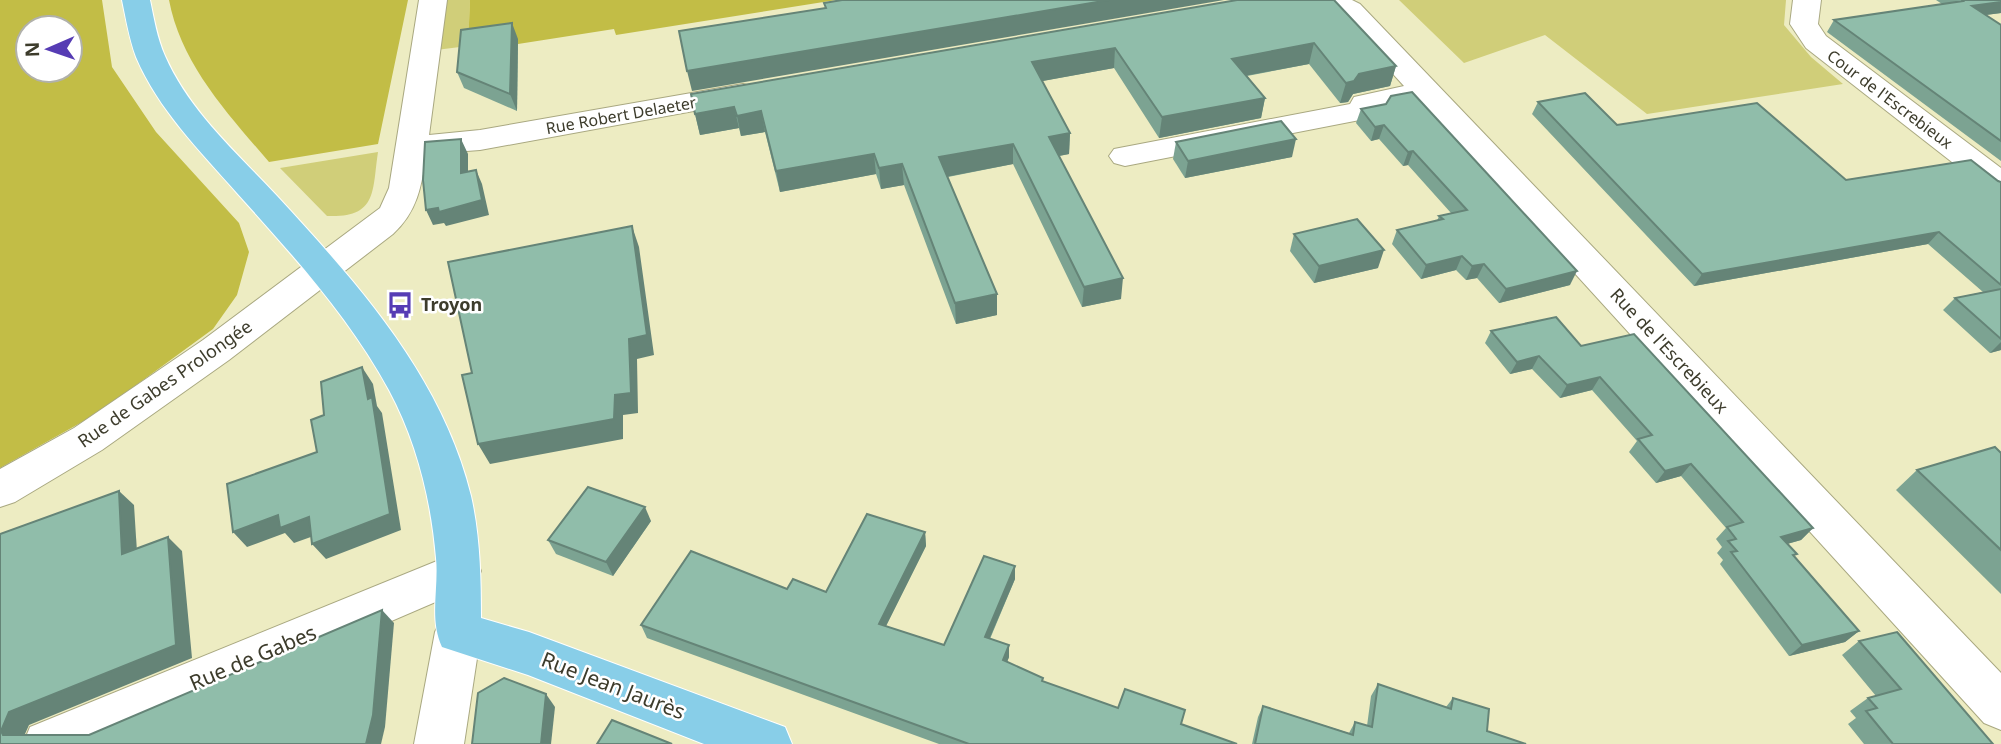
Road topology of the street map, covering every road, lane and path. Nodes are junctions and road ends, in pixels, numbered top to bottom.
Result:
1 (136, 0) edge
2 (433, 0) edge
3 (1332, 0) edge
4 (1807, 0) edge
5 (771, 88) edge
6 (1425, 91) junction
7 (410, 146) junction
8 (1125, 156) dead end
9 (2001, 184) edge
10 (324, 269) junction
11 (0, 489) edge
12 (459, 571) junction
13 (458, 632) junction
14 (2001, 707) edge
15 (48, 744) edge
16 (439, 744) edge
17 (767, 744) edge

1 - 10 main road
2 - 7 street, Rue de Gabes Prolongée
3 - 6 street, Rue de l'Escrebieux
4 - 9 street, Cour de l'Escrebieux
5 - 7 street, Rue Robert Delaeter
6 - 8 street
6 - 14 street, Rue de l'Escrebieux
7 - 10 street, Rue de Gabes Prolongée
10 - 11 street, Rue de Gabes Prolongée
10 - 12 main road
12 - 13 main road
12 - 15 street, Rue de Gabes
13 - 16 street
13 - 17 main road, Rue Jean Jaurès

